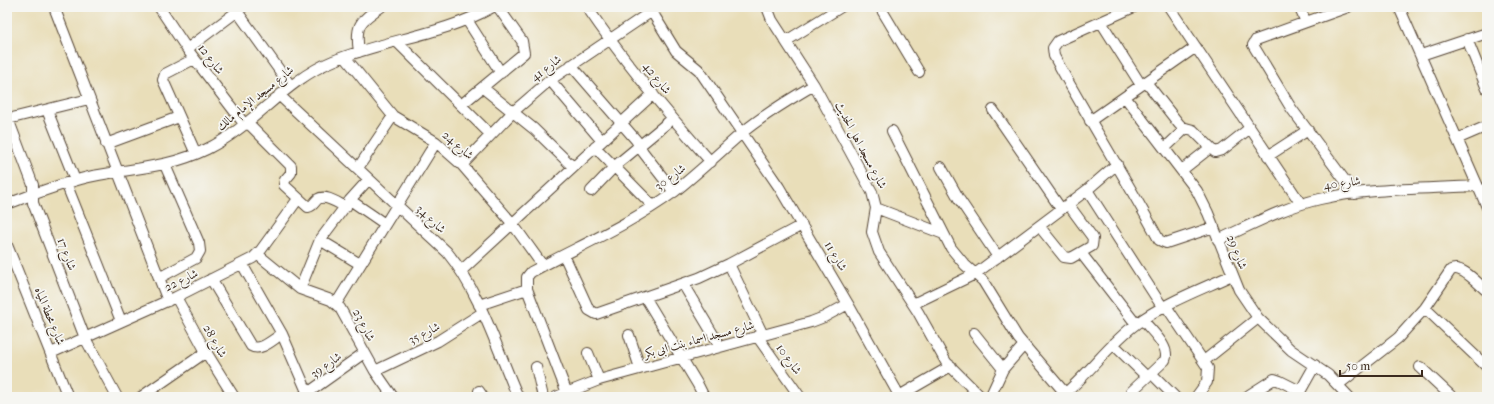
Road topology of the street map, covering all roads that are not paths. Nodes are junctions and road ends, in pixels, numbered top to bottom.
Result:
1 (54, 7) edge
2 (159, 7) edge
3 (381, 7) edge
4 (492, 7) edge
5 (498, 7) edge
6 (587, 7) edge
7 (767, 7) edge
8 (841, 7) edge
9 (880, 7) edge
10 (1134, 7) edge
11 (1168, 7) edge
12 (1299, 7) edge
13 (1348, 7) edge
14 (1399, 7) edge
15 (238, 8) edge
16 (653, 8) edge
17 (467, 20) junction
18 (1101, 22) junction
19 (1306, 22) junction
20 (1487, 33) edge
21 (1467, 39) junction
22 (609, 40) junction
23 (786, 40) junction
24 (397, 42) junction
25 (1196, 47) junction
26 (187, 49) junction
27 (359, 52) junction
28 (344, 56) junction
29 (1421, 56) junction
30 (194, 59) junction
31 (571, 65) junction
32 (919, 72) dead end
33 (501, 73) junction
34 (550, 80) junction
35 (1143, 84) junction
36 (290, 85) junction
37 (814, 85) junction
38 (483, 88) junction
39 (1487, 89) edge
40 (653, 94) junction
41 (279, 95) junction
42 (1124, 97) junction
43 (89, 99) junction
44 (461, 105) junction
45 (47, 110) junction
46 (993, 110) dead end
47 (513, 112) junction
48 (393, 116) junction
49 (8, 117) edge
50 (179, 117) junction
51 (672, 119) junction
52 (1090, 121) junction
53 (622, 122) junction
54 (246, 124) junction
55 (1487, 126) edge
56 (1186, 128) junction
57 (1250, 128) junction
58 (1308, 130) junction
59 (892, 131) dead end
60 (743, 132) junction
61 (491, 135) junction
62 (1457, 139) junction
63 (436, 142) junction
64 (106, 144) junction
65 (598, 144) junction
66 (639, 145) junction
67 (1165, 148) junction
68 (1210, 148) junction
69 (196, 154) junction
70 (1268, 156) junction
71 (711, 162) junction
72 (1117, 164) junction
73 (165, 165) junction
74 (462, 165) junction
75 (615, 166) junction
76 (941, 166) dead end
77 (573, 167) junction
78 (358, 168) junction
79 (1182, 170) junction
80 (117, 173) junction
81 (369, 179) junction
82 (70, 182) junction
83 (1477, 186) junction
84 (1087, 190) junction
85 (591, 191) dead end
86 (674, 192) junction
87 (1355, 194) junction
88 (33, 195) junction
89 (298, 199) junction
90 (7, 204) edge
91 (348, 204) junction
92 (397, 204) junction
93 (1301, 204) junction
94 (653, 206) junction
95 (1065, 206) junction
96 (1487, 207) edge
97 (876, 208) junction
98 (512, 223) junction
99 (385, 224) junction
100 (802, 225) junction
101 (1039, 226) junction
102 (1214, 227) junction
103 (941, 233) junction
104 (320, 240) junction
105 (1218, 240) junction
106 (7, 245) edge
107 (1081, 253) junction
108 (258, 254) junction
109 (564, 255) junction
110 (998, 257) junction
111 (242, 264) junction
112 (360, 264) junction
113 (729, 264) junction
114 (543, 266) junction
115 (462, 271) junction
116 (976, 274) junction
117 (1232, 275) junction
118 (159, 278) junction
119 (211, 279) junction
120 (683, 284) junction
121 (300, 289) junction
122 (527, 289) junction
123 (1487, 291) edge
124 (646, 297) junction
125 (172, 299) junction
126 (336, 304) junction
127 (848, 304) junction
128 (913, 304) junction
129 (1165, 307) junction
130 (1425, 308) junction
131 (481, 309) junction
132 (1258, 318) junction
133 (121, 321) junction
134 (1139, 322) junction
135 (974, 333) dead end
136 (282, 334) junction
137 (629, 335) dead end
138 (760, 336) junction
139 (85, 338) junction
140 (1113, 344) junction
141 (1024, 345) junction
142 (720, 346) junction
143 (206, 352) junction
144 (51, 353) junction
145 (588, 353) dead end
146 (364, 354) junction
147 (681, 357) junction
148 (1204, 361) junction
149 (1315, 365) junction
150 (951, 366) junction
151 (536, 367) dead end
152 (1420, 367) dead end
153 (1487, 367) edge
154 (640, 368) junction
155 (1003, 369) junction
156 (375, 371) junction
157 (1149, 375) junction
158 (599, 380) junction
159 (1339, 384) junction
160 (567, 393) junction
161 (1299, 394) edge
162 (1063, 395) edge
163 (1249, 395) dead end
164 (305, 396) edge
165 (899, 396) edge
166 (68, 397) edge
167 (118, 397) edge
168 (141, 397) edge
169 (234, 397) edge
170 (394, 397) edge
171 (518, 397) edge
172 (543, 397) edge
173 (556, 397) edge
174 (704, 397) edge
175 (800, 397) edge
176 (981, 397) edge
177 (990, 397) edge
178 (1131, 397) edge
179 (1175, 397) edge
180 (1196, 397) edge
181 (1349, 397) edge
182 (1452, 397) edge

1 - 43 street, شارع 28
2 - 26 street, شارع 12
3 - 27 street
4 - 17 street, شارع مسجد الإمام مالك
5 - 33 street
6 - 22 street, شارع 42
7 - 23 street, شارع مسجد اهل الحديث
8 - 23 street
9 - 32 street
10 - 18 street
11 - 25 street
12 - 19 street
13 - 19 street
14 - 29 street
15 - 26 street
15 - 36 street
16 - 22 street, شارع 41
16 - 60 street, شارع 11
17 - 24 street, شارع مسجد الإمام مالك
17 - 33 street
18 - 35 street
18 - 52 street
19 - 58 street
20 - 21 street
21 - 29 street
21 - 39 street
22 - 31 street, شارع 41
22 - 40 street, شارع 42
23 - 37 street, شارع مسجد اهل الحديث
24 - 27 street, شارع مسجد الإمام مالك
24 - 44 street
25 - 35 street
25 - 57 street
26 - 30 street, شارع 12
27 - 28 street, شارع مسجد الإمام مالك
28 - 36 street, شارع مسجد الإمام مالك
28 - 48 street, شارع 24
29 - 62 street
30 - 50 street
30 - 54 street, شارع 12
31 - 34 street, شارع 41
31 - 53 street
33 - 38 street
34 - 47 street, شارع 41
34 - 65 street
35 - 42 street
35 - 56 street
36 - 41 street, شارع مسجد الإمام مالك
37 - 60 street, شارع 30
37 - 97 street, شارع مسجد اهل الحديث
38 - 44 street
38 - 47 street
40 - 51 street, شارع 42
40 - 53 street
41 - 54 street, شارع مسجد الإمام مالك
41 - 78 street, شارع 34
42 - 52 street
42 - 67 street, شارع 29
43 - 45 street
43 - 64 street, شارع 28
44 - 61 street
45 - 49 street
45 - 82 street
46 - 95 street
47 - 61 street, شارع 41
47 - 77 street
48 - 63 street, شارع 24
48 - 78 street
49 - 88 street, شارع 17
50 - 64 street
50 - 69 street
51 - 66 street
51 - 71 street, شارع 42
52 - 72 street
53 - 65 street
53 - 66 street
54 - 69 street, شارع مسجد الإمام مالك
54 - 89 street, شارع 12
55 - 62 street
56 - 67 street
56 - 68 street
57 - 68 street
57 - 70 street
58 - 70 street
58 - 87 street
59 - 103 street
60 - 71 street, شارع 30
60 - 100 street, شارع 11
61 - 74 street, شارع 41
62 - 83 street
63 - 74 street, شارع 24
63 - 92 street
64 - 80 street, شارع 28
65 - 75 street
65 - 77 street
66 - 75 street
66 - 86 street
67 - 79 street, شارع 29
68 - 79 street
69 - 73 street, شارع مسجد الإمام مالك
70 - 93 street
71 - 86 street, شارع 30
72 - 84 street
72 - 102 street
73 - 80 street, شارع مسجد الإمام مالك
73 - 118 street
74 - 98 street, شارع 24
75 - 85 street
75 - 94 street
76 - 110 street
77 - 98 street
78 - 81 street, شارع 34
79 - 102 street, شارع 29
80 - 82 street, شارع مسجد الإمام مالك
80 - 118 street, شارع 28
81 - 91 street
81 - 92 street, شارع 34
82 - 88 street, شارع مسجد الإمام مالك
82 - 133 street
83 - 87 street, شارع 40
83 - 96 street
84 - 95 street
84 - 129 street
86 - 94 street, شارع 30
87 - 93 street, شارع 40
88 - 90 street, شارع مسجد الإمام مالك
88 - 139 street, شارع 17
89 - 91 street
89 - 108 street, شارع 22
91 - 99 street
91 - 104 street
92 - 99 street
92 - 115 street, شارع 34
93 - 105 street, شارع 40
94 - 109 street, شارع 30
95 - 101 street
95 - 107 street
97 - 103 street
97 - 128 street, شارع مسجد اهل الحديث
98 - 114 street, شارع 24
98 - 115 street
99 - 112 street
100 - 113 street
100 - 127 street, شارع 11
101 - 107 street
101 - 110 street
102 - 105 street, شارع 29
103 - 116 street
104 - 112 street
104 - 121 street
105 - 117 street, شارع 29
106 - 144 street, شارع محطة المياه
107 - 134 street
108 - 111 street, شارع 22
108 - 121 street, شارع 23
109 - 114 street, شارع 30
109 - 124 street
110 - 116 street
111 - 119 street, شارع 22
111 - 136 street
112 - 126 street
113 - 120 street
113 - 138 street, شارع 10
114 - 122 street, شارع 30
115 - 131 street, شارع 34
116 - 128 street
116 - 141 street
117 - 129 street
117 - 132 street, شارع 29
118 - 125 street, شارع 28
119 - 125 street, شارع 22
119 - 136 street
120 - 124 street
120 - 142 street
121 - 126 street, شارع 23
122 - 131 street, شارع 35
122 - 160 street
123 - 130 street
124 - 147 street
125 - 133 street, شارع 22
125 - 143 street, شارع 28
126 - 146 street, شارع 23
127 - 138 street, شارع مسجد اسماء بنت ابى بكر
127 - 165 street, شارع 11
128 - 150 street, شارع مسجد اهل الحديث
129 - 134 street
129 - 148 street
130 - 153 street
130 - 159 street
131 - 156 street, شارع 35
131 - 171 street, شارع 34
132 - 148 street
132 - 149 street, شارع 29
133 - 139 street, شارع 22
134 - 140 street
134 - 157 street
135 - 155 street
136 - 164 street
137 - 154 street
138 - 142 street, شارع مسجد اسماء بنت ابى بكر
138 - 175 street, شارع 10
139 - 144 street, شارع 22
139 - 167 street, شارع 17
140 - 157 street
140 - 162 street
141 - 155 street
141 - 162 street
142 - 147 street, شارع مسجد اسماء بنت ابى بكر
143 - 168 street
143 - 169 street, شارع 28
144 - 166 street, شارع محطة المياه
145 - 158 street
146 - 156 street, شارع 23
146 - 164 street, شارع 39
147 - 154 street, شارع مسجد اسماء بنت ابى بكر
147 - 174 street
148 - 180 street
149 - 159 street, شارع 29
149 - 161 street
150 - 165 street
150 - 176 street, شارع مسجد اهل الحديث
151 - 172 street
152 - 182 street
154 - 158 street, شارع مسجد اسماء بنت ابى بكر
155 - 177 street
156 - 170 street, شارع 23
157 - 178 street
157 - 179 street
158 - 160 street, شارع مسجد اسماء بنت ابى بكر
159 - 181 street, شارع 29
160 - 173 street, شارع مسجد اسماء بنت ابى بكر
161 - 163 street

